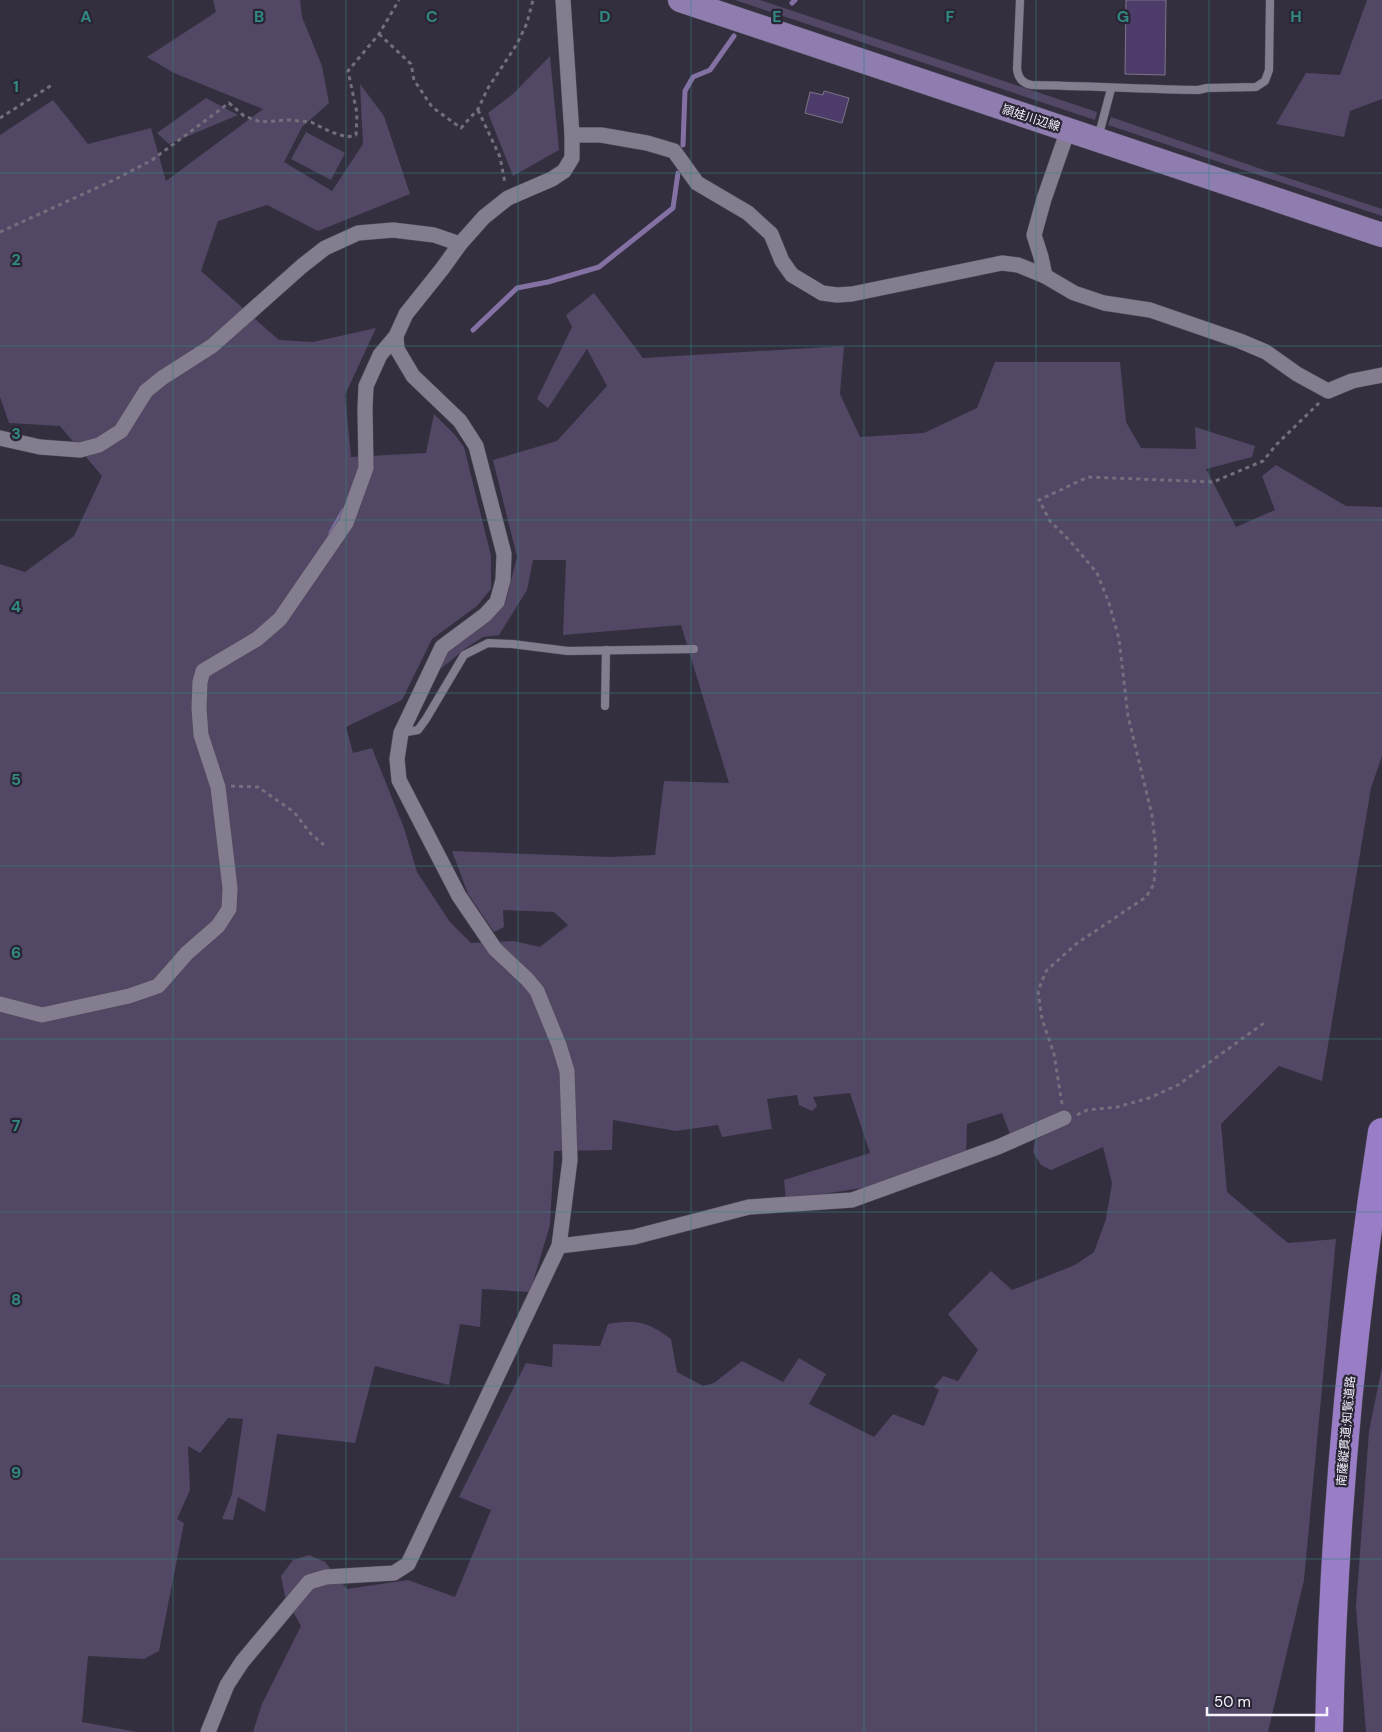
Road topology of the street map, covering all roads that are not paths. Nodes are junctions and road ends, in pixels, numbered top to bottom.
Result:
1 (562, 0) edge
2 (680, 0) edge
3 (1020, 0) edge
4 (1270, 0) edge
5 (1111, 89) junction
6 (1068, 130) junction
7 (572, 135) junction
8 (1097, 140) junction
9 (1382, 235) edge
10 (460, 244) junction
11 (1045, 276) junction
12 (396, 336) junction
13 (1382, 375) edge
14 (0, 438) edge
15 (694, 649) dead end
16 (606, 650) junction
17 (605, 706) dead end
18 (401, 733) junction
19 (0, 1004) edge
20 (1382, 1112) edge
21 (1064, 1118) road end
22 (1381, 1141) edge
23 (559, 1246) junction
24 (208, 1732) edge
25 (1329, 1732) edge

1 - 7 street
2 - 6 main road, 頴娃川辺線
3 - 5 lane
4 - 5 lane
5 - 8 lane
6 - 8 main road, 頴娃川辺線
6 - 11 street
7 - 10 street
7 - 11 street
8 - 9 main road, 頴娃川辺線
10 - 12 street
10 - 14 street
11 - 13 street
12 - 18 street
12 - 19 street
15 - 16 lane
16 - 17 lane
16 - 18 lane
18 - 23 street
20 - 22 highway, 南薩縦貫道;知覧道路
21 - 23 street
22 - 25 highway, 南薩縦貫道;知覧道路
23 - 24 street

